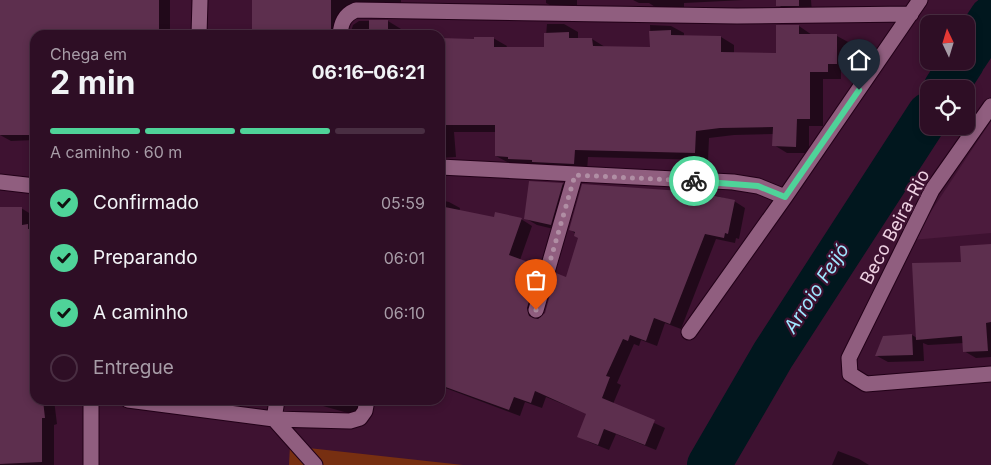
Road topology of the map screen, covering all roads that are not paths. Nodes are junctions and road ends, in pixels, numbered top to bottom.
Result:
1 (200, 0) edge
2 (920, 0) edge
3 (911, 14) junction
4 (199, 30) edge
5 (340, 30) edge
6 (991, 106) edge
7 (445, 167) edge
8 (575, 175) junction
9 (0, 182) edge
10 (30, 185) edge
11 (785, 197) junction
12 (536, 310) dead end
13 (689, 332) dead end
14 (991, 374) edge
15 (91, 405) edge
16 (166, 405) edge
17 (276, 405) edge
18 (365, 405) edge
19 (274, 419) junction
20 (91, 465) edge
21 (315, 465) edge

1 - 4 street
2 - 3 street
3 - 5 street
3 - 11 street
6 - 14 street, Beco Beira-Rio
7 - 8 street
8 - 11 street
8 - 12 street
9 - 10 street
11 - 13 street
15 - 20 street
16 - 19 street
17 - 19 street
18 - 19 street
19 - 21 street

